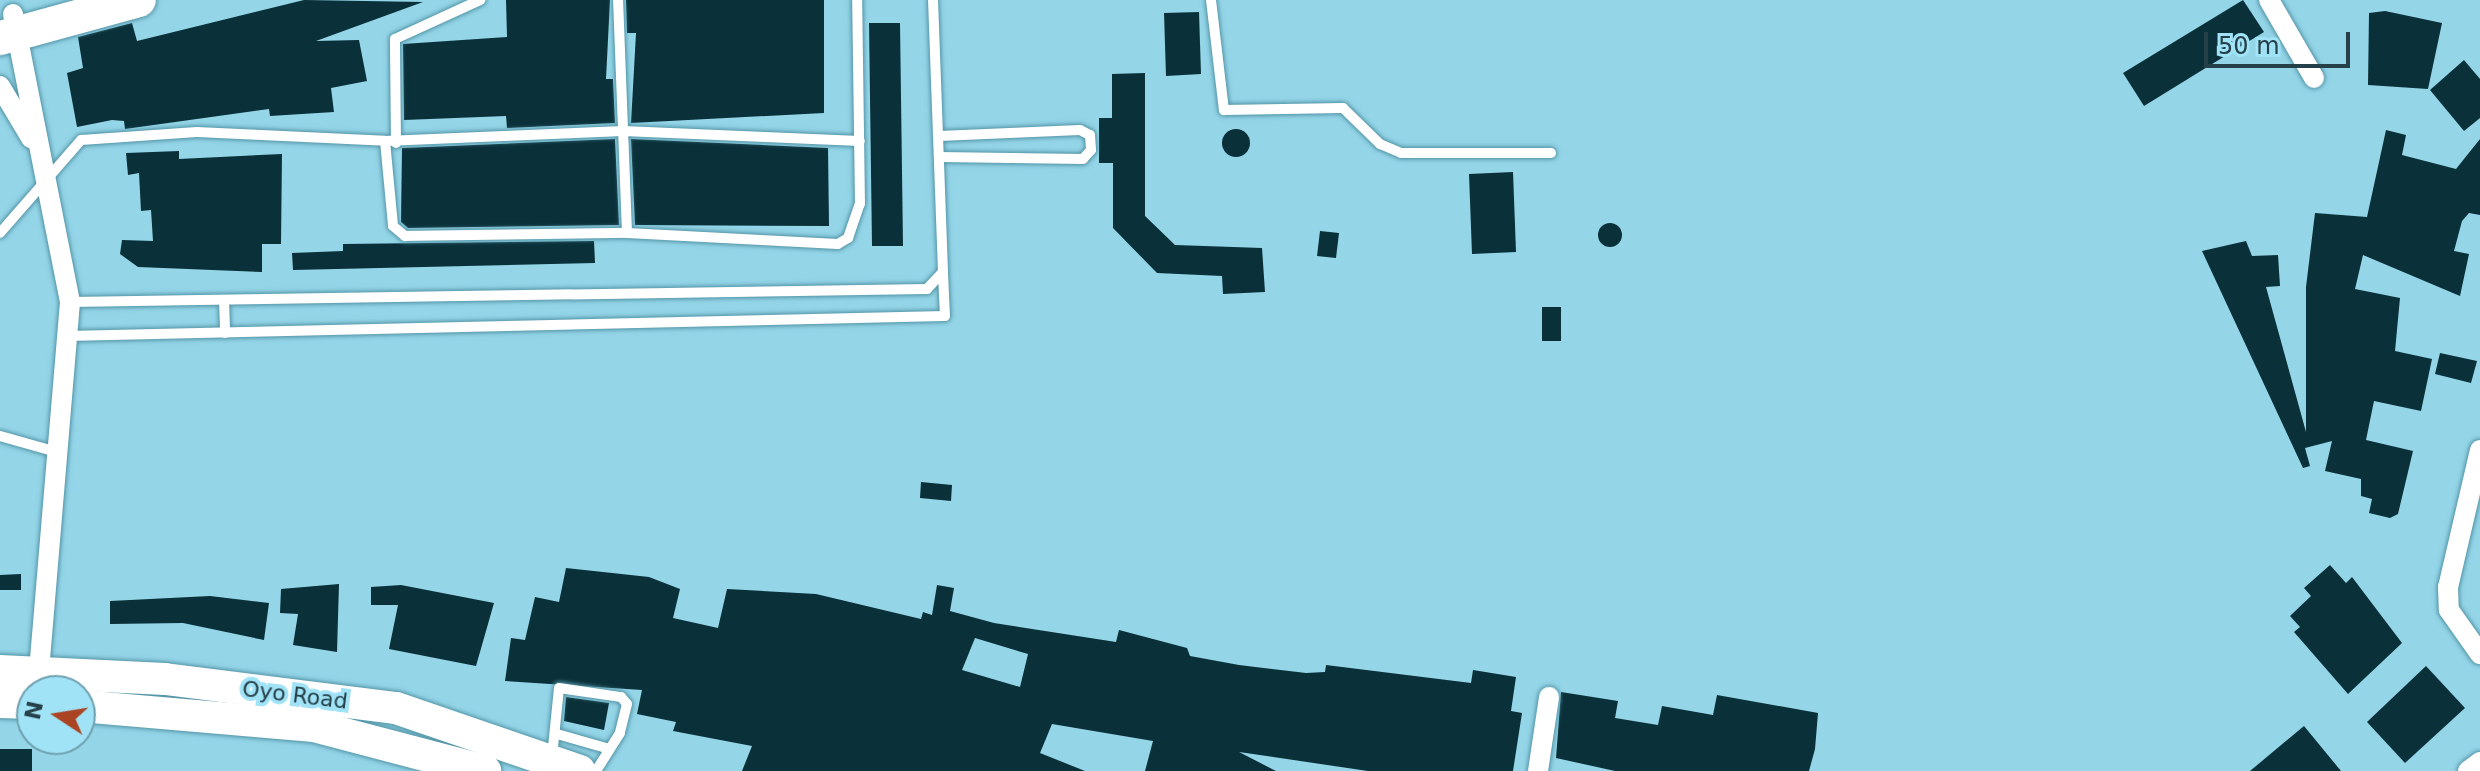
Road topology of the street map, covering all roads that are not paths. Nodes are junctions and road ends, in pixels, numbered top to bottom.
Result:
1 (62, 0) edge
2 (139, 0) edge
3 (480, 0) edge
4 (618, 0) edge
5 (857, 0) edge
6 (933, 0) edge
7 (1211, 0) edge
8 (2269, 0) edge
9 (8, 26) edge
10 (2314, 78) dead end
11 (0, 86) edge
12 (623, 131) junction
13 (939, 136) junction
14 (860, 141) junction
15 (391, 142) junction
16 (38, 147) junction
17 (1551, 153) dead end
18 (939, 157) junction
19 (48, 177) junction
20 (0, 233) edge
21 (627, 233) junction
22 (943, 272) junction
23 (224, 300) junction
24 (70, 302) junction
25 (225, 333) junction
26 (67, 336) junction
27 (0, 436) edge
28 (2480, 450) edge
29 (57, 452) junction
30 (2480, 654) edge
31 (37, 675) edge
32 (96, 684) edge
33 (1549, 697) dead end
34 (96, 707) edge
35 (606, 748) junction
36 (563, 755) edge
37 (2480, 762) edge
38 (485, 771) edge
39 (596, 771) edge
40 (1538, 771) edge
41 (2468, 771) edge

1 - 9 highway
2 - 9 highway
3 - 15 lane
4 - 12 lane
5 - 14 lane
6 - 13 lane
7 - 17 lane
8 - 10 street
9 - 16 street
11 - 16 street
12 - 14 lane
12 - 15 lane
12 - 21 lane
13 - 18 lane
13 - 18 lane
14 - 21 lane
15 - 19 lane
15 - 21 lane
16 - 19 street
18 - 22 lane
19 - 20 lane
19 - 24 street
22 - 23 lane
22 - 25 lane
23 - 24 lane
23 - 25 lane
24 - 26 street
25 - 26 lane
26 - 29 street
27 - 29 lane
28 - 30 street
29 - 31 street
32 - 36 main road, Oyo Road
33 - 40 street
34 - 38 main road, Oyo Road
35 - 36 lane
35 - 36 lane
35 - 39 lane
37 - 41 street

